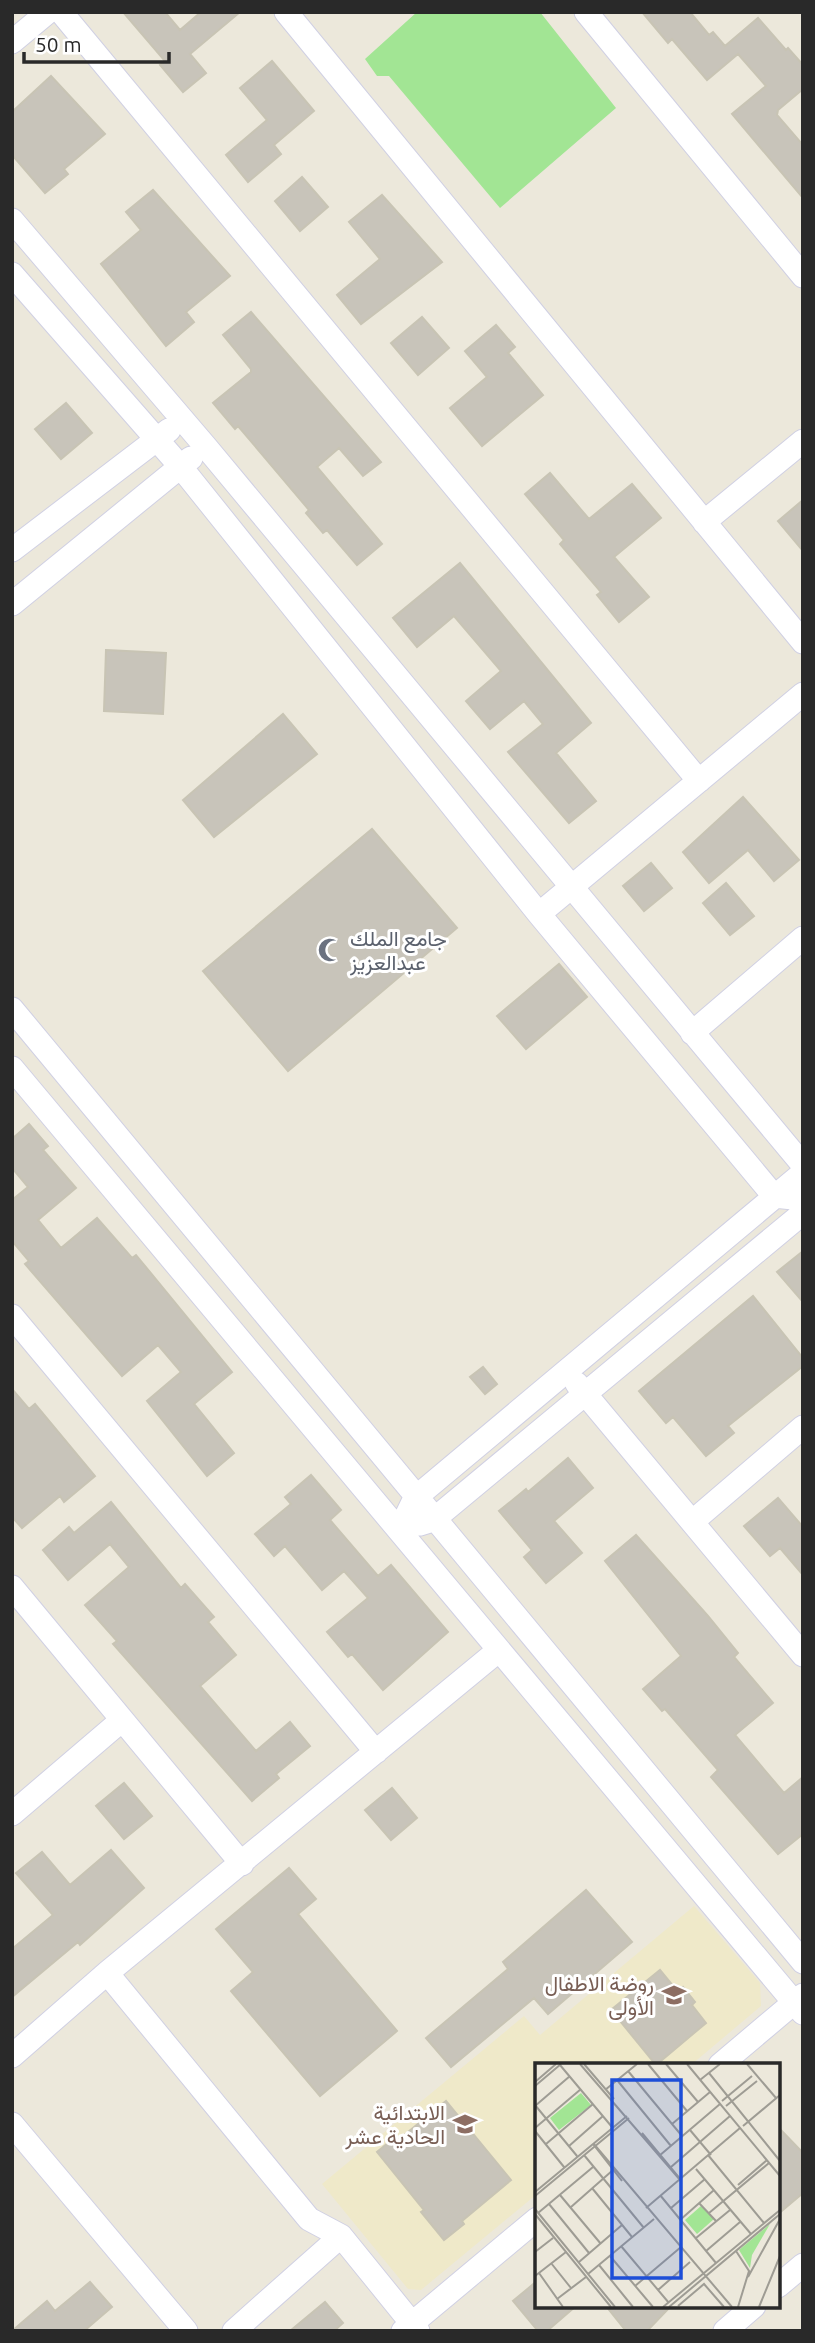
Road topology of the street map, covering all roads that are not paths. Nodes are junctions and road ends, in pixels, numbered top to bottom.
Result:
1 (48, 12) edge
2 (61, 12) edge
3 (286, 12) edge
4 (586, 12) edge
5 (12, 42) edge
6 (12, 220) edge
7 (12, 274) edge
8 (803, 276) edge
9 (182, 419) junction
10 (158, 439) junction
11 (803, 441) edge
12 (206, 447) junction
13 (180, 466) junction
14 (704, 522) junction
15 (12, 550) edge
16 (12, 604) edge
17 (803, 642) edge
18 (803, 694) edge
19 (699, 781) junction
20 (570, 888) junction
21 (539, 914) junction
22 (803, 939) edge
23 (12, 1009) edge
24 (692, 1033) junction
25 (12, 1069) edge
26 (803, 1165) edge
27 (803, 1173) edge
28 (774, 1196) junction
29 (803, 1199) edge
30 (803, 1213) edge
31 (12, 1316) edge
32 (566, 1371) junction
33 (585, 1394) junction
34 (803, 1427) edge
35 (415, 1497) junction
36 (433, 1520) junction
37 (692, 1522) junction
38 (400, 1529) junction
39 (12, 1587) edge
40 (499, 1650) junction
41 (803, 1655) edge
42 (122, 1720) junction
43 (376, 1752) junction
44 (12, 1814) edge
45 (242, 1864) junction
46 (803, 1962) edge
47 (107, 1973) junction
48 (800, 2004) edge
49 (12, 2056) edge
50 (723, 2063) edge
51 (12, 2124) edge
52 (535, 2221) edge
53 (341, 2236) junction
54 (803, 2265) edge
55 (780, 2284) edge
56 (752, 2308) edge
57 (411, 2328) edge
58 (186, 2331) edge
59 (234, 2331) edge
60 (725, 2331) edge

1 - 5 street
2 - 19 street
3 - 14 street
4 - 8 street
6 - 9 street
7 - 10 street
9 - 10 street
9 - 12 street
10 - 13 street
10 - 15 street
11 - 14 street
12 - 13 street
12 - 20 street
13 - 16 street
13 - 21 street
14 - 17 street
18 - 19 street
19 - 20 street
20 - 21 street
20 - 24 street
21 - 28 street
22 - 24 street
23 - 35 street
24 - 26 street
25 - 38 street
27 - 28 street
28 - 29 street
28 - 32 street
30 - 33 street
31 - 43 street
32 - 33 street
32 - 35 street
33 - 36 street
33 - 37 street
34 - 37 street
35 - 36 street
35 - 38 street
36 - 38 street
36 - 46 street
37 - 41 street
38 - 40 street
39 - 42 street
40 - 43 street
40 - 48 street
42 - 44 street
42 - 45 street
43 - 45 street
45 - 47 street
47 - 49 street
47 - 53 street
48 - 50 street
51 - 58 street
52 - 57 street
53 - 57 street
53 - 59 street
54 - 55 street
56 - 60 street

